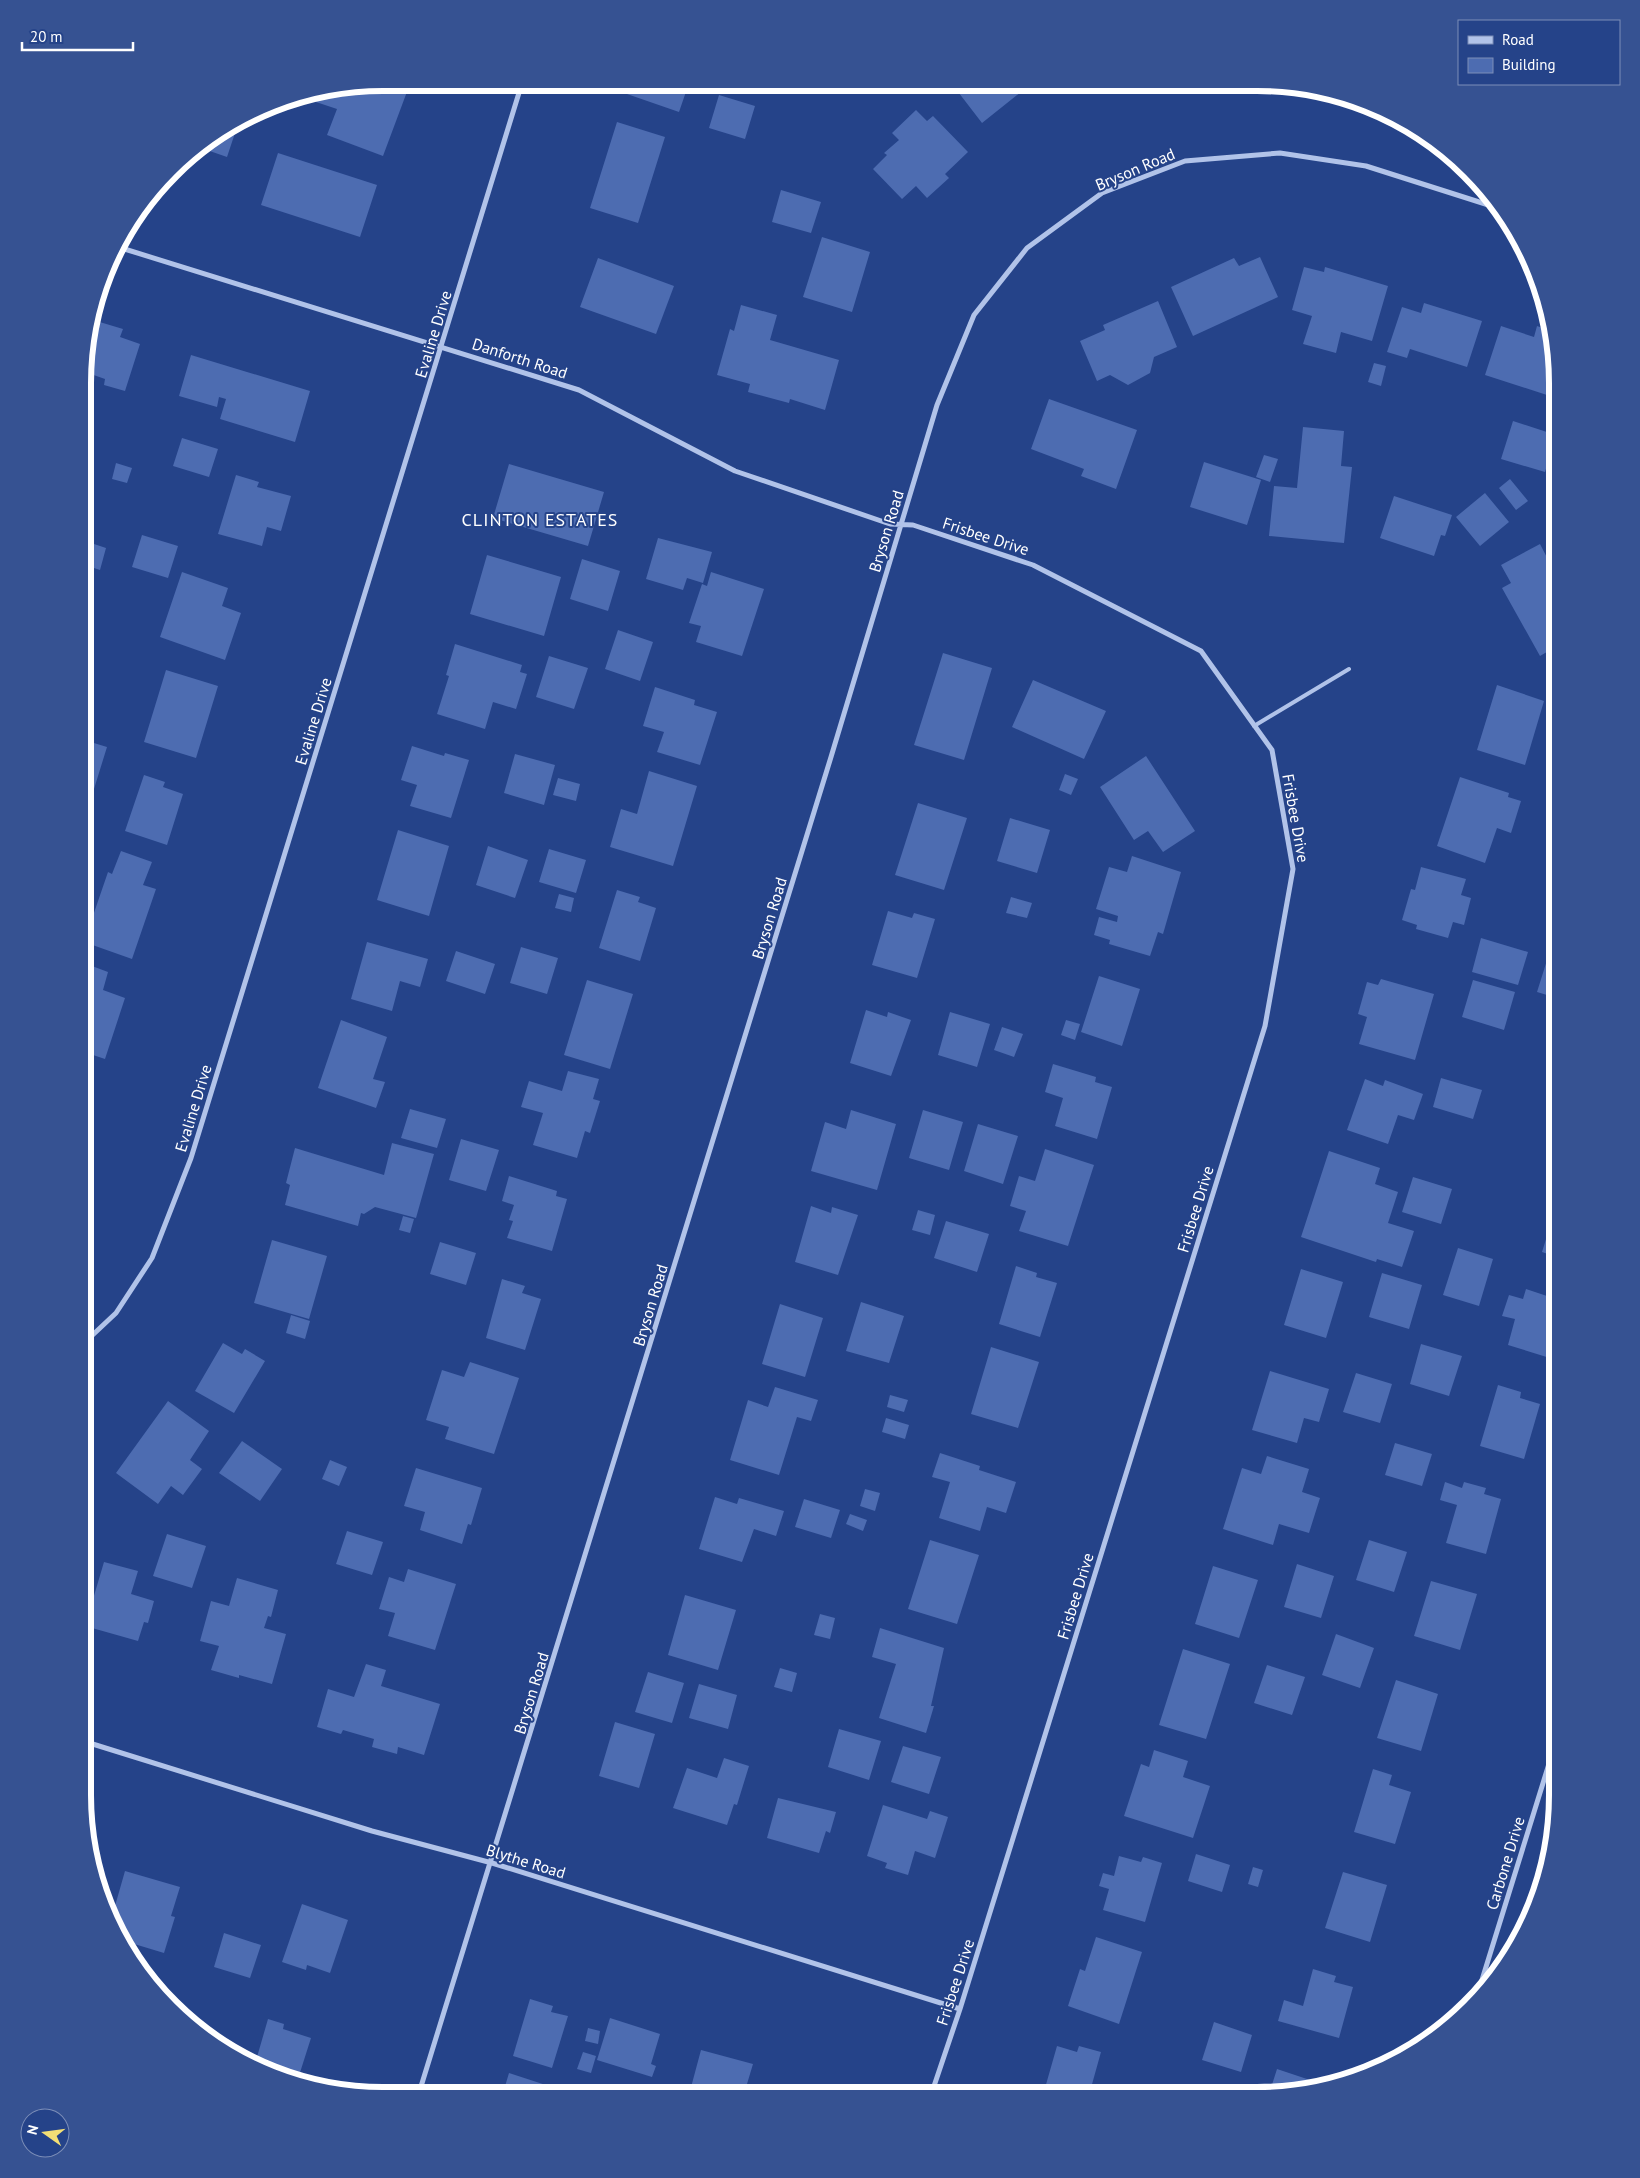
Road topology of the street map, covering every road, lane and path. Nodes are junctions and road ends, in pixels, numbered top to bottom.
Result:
1 (520, 91) edge
2 (1489, 205) edge
3 (124, 249) edge
4 (442, 347) junction
5 (901, 524) junction
6 (1349, 669) dead end
7 (1254, 726) junction
8 (91, 1336) edge
9 (91, 1744) edge
10 (1549, 1764) edge
11 (492, 1863) junction
12 (1482, 1981) edge
13 (960, 2009) junction
14 (421, 2087) edge
15 (933, 2087) edge

1 - 4 street, Evaline Drive
2 - 5 street, Bryson Road
3 - 4 street, Danforth Road
4 - 5 street, Danforth Road
4 - 8 street, Evaline Drive
5 - 7 street, Frisbee Drive
5 - 11 street, Bryson Road
6 - 7 lane
7 - 13 street, Frisbee Drive
9 - 11 street, Blythe Road
10 - 12 street, Carbone Drive
11 - 13 street, Blythe Road
11 - 14 street, Bryson Road
13 - 15 street, Frisbee Drive

